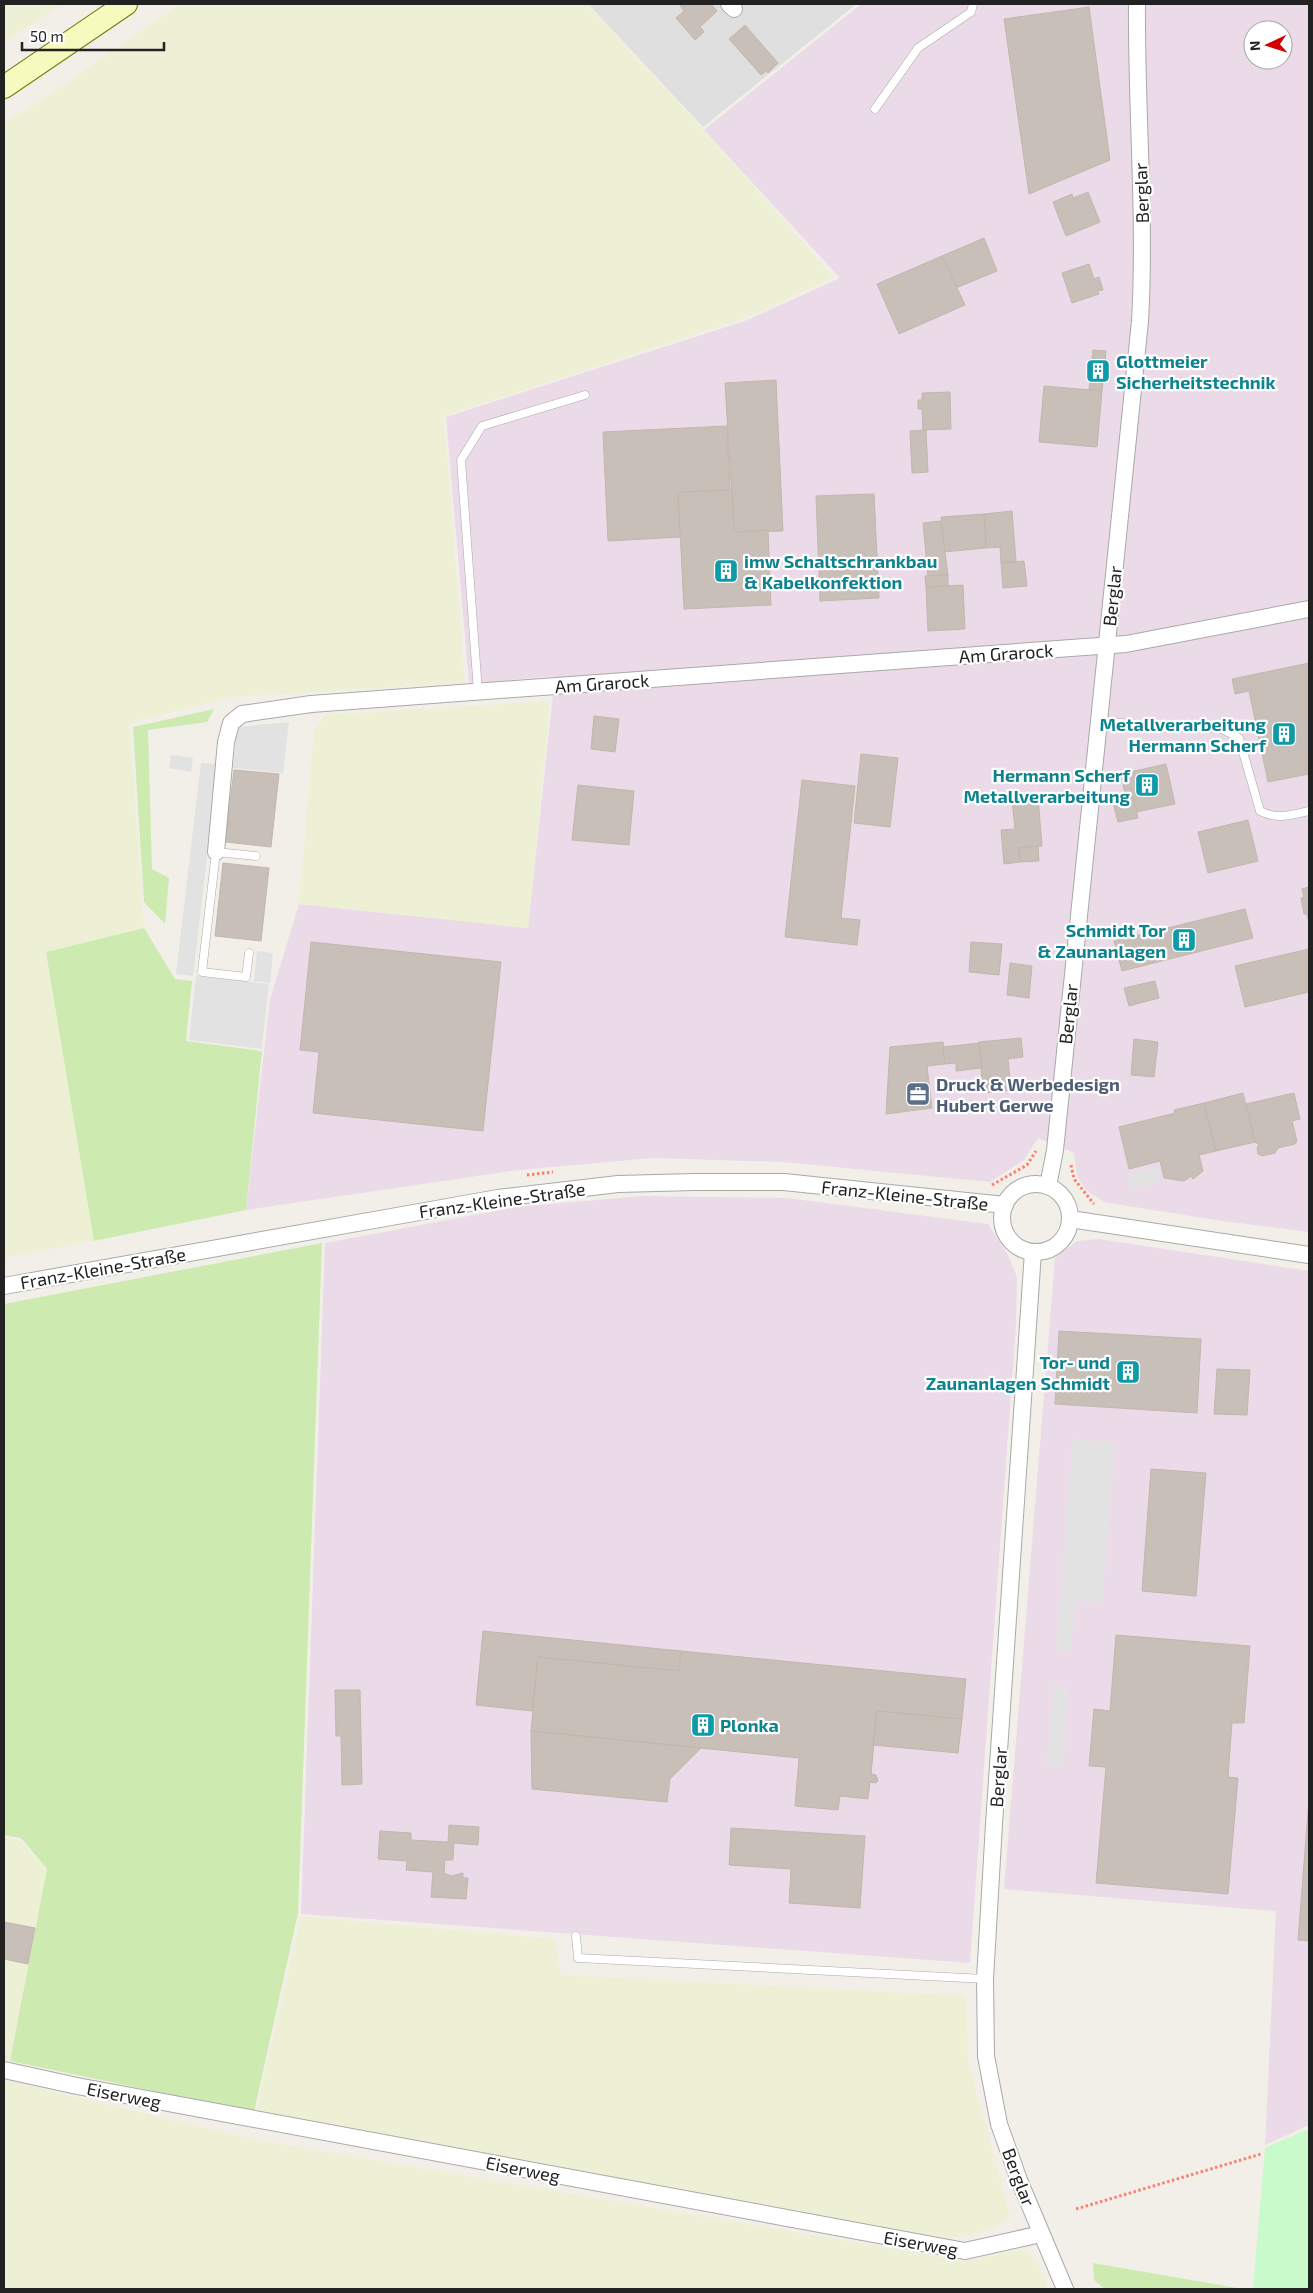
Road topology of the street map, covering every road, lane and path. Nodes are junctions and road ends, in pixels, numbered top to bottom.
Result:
1 (126, 4) edge
2 (973, 4) edge
3 (1137, 4) edge
4 (4, 87) edge
5 (875, 109) dead end
6 (585, 395) dead end
7 (1309, 609) edge
8 (1107, 646) junction
9 (478, 692) junction
10 (1098, 720) junction
11 (1309, 811) edge
12 (216, 852) junction
13 (256, 856) dead end
14 (249, 953) dead end
15 (1054, 1150) junction
16 (1048, 1186) junction
17 (1005, 1206) junction
18 (1102, 1206) dead end
19 (1070, 1219) junction
20 (1034, 1252) junction
21 (1309, 1255) edge
22 (4, 1286) edge
23 (576, 1936) dead end
24 (985, 1979) junction
25 (4, 2070) edge
26 (1261, 2154) dead end
27 (1076, 2209) dead end
28 (1041, 2234) junction
29 (1065, 2289) edge

1 - 4 main road
2 - 5 lane
3 - 8 street, Berglar
6 - 9 lane
7 - 8 street, Am Grarock
8 - 9 street, Am Grarock
8 - 10 street, Berglar
9 - 12 street, Am Grarock
10 - 11 lane
10 - 15 street, Berglar
12 - 13 lane
12 - 14 lane
15 - 16 street, Berglar
15 - 18 path
16 - 17 street
16 - 19 street
17 - 20 street
17 - 22 street, Franz-Kleine-Straße
19 - 20 street
19 - 21 street
20 - 24 street, Berglar
23 - 24 lane
24 - 28 street, Berglar
25 - 28 street, Eiserweg
26 - 27 path
28 - 29 street, Berglar

